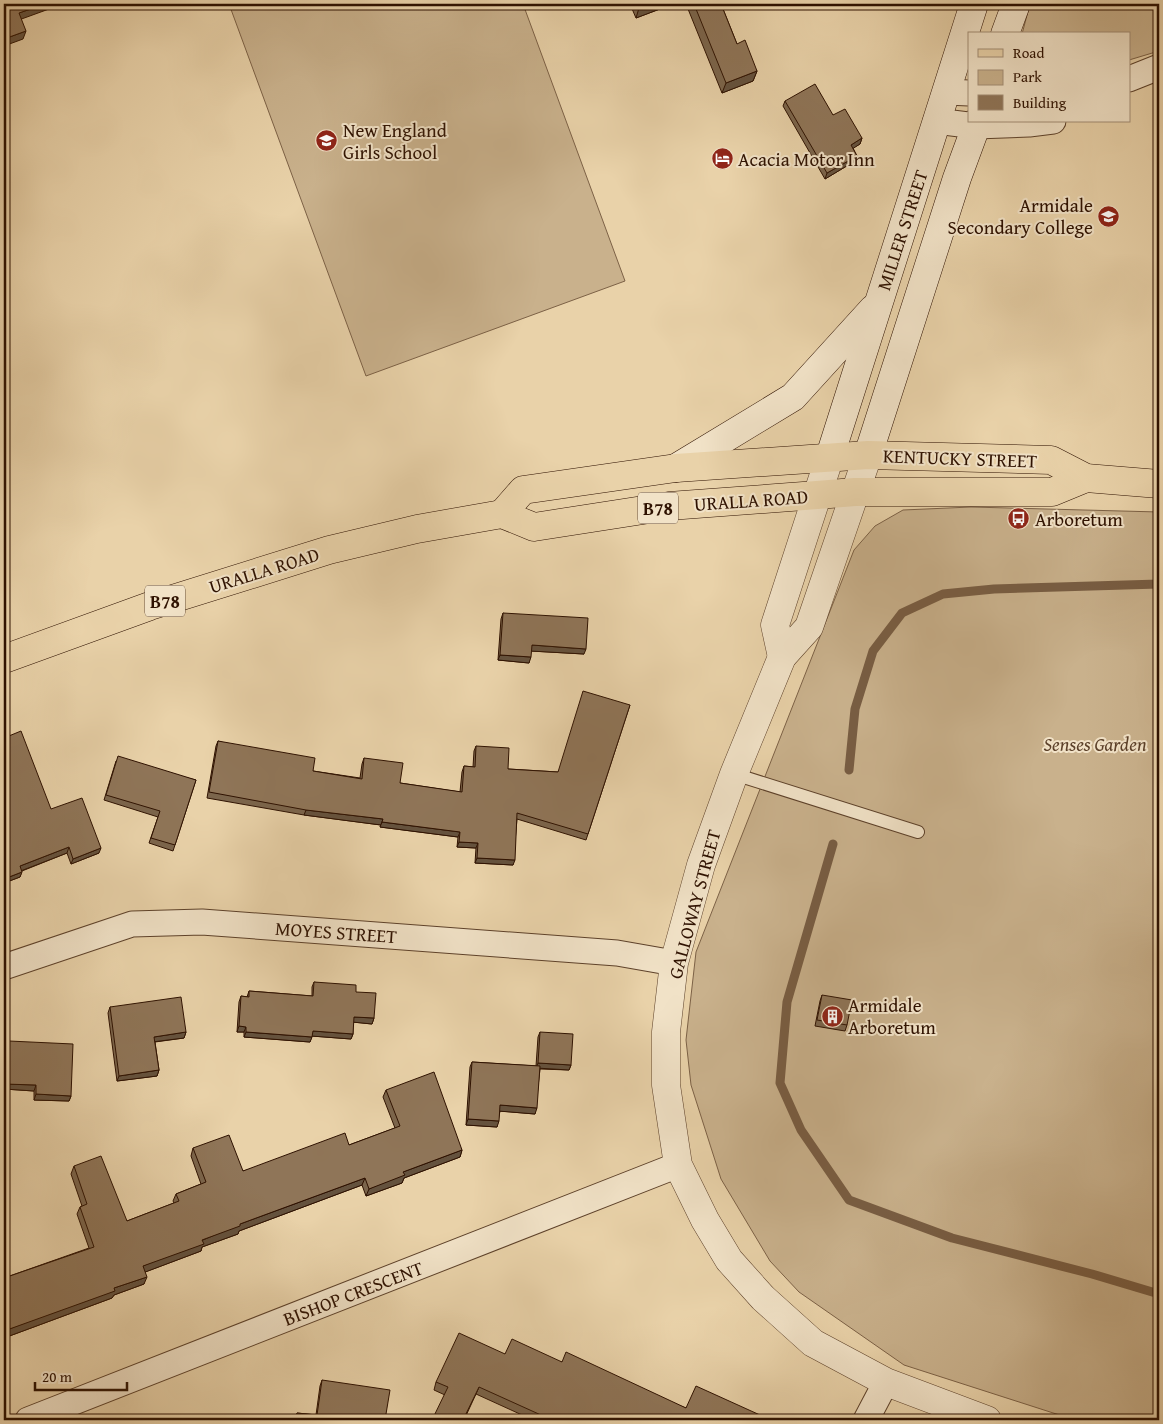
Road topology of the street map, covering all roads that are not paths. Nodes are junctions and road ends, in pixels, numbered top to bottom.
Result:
1 (974, 4) edge
2 (1016, 4) edge
3 (969, 32) edge
4 (1006, 32) edge
5 (968, 37) edge
6 (1159, 67) edge
7 (1130, 79) edge
8 (958, 92) edge
9 (936, 121) junction
10 (1045, 122) edge
11 (977, 124) edge
12 (878, 304) junction
13 (868, 455) junction
14 (830, 456) junction
15 (676, 468) junction
16 (1086, 478) junction
17 (1159, 484) edge
18 (855, 492) junction
19 (817, 495) junction
20 (502, 514) junction
21 (782, 657) junction
22 (4, 659) edge
23 (734, 774) junction
24 (918, 832) dead end
25 (674, 963) junction
26 (4, 967) edge
27 (678, 1165) junction
28 (886, 1382) junction
29 (34, 1419) edge
30 (866, 1420) edge
31 (987, 1420) edge

1 - 3 street, MILLER STREET
2 - 4 street
5 - 8 street, MILLER STREET
6 - 7 street
8 - 9 street, MILLER STREET
9 - 11 street
9 - 12 street, MILLER STREET
10 - 11 street
11 - 13 street, MILLER STREET
12 - 14 street, MILLER STREET
12 - 15 street
13 - 14 main road, KENTUCKY STREET / B78
13 - 16 main road, KENTUCKY STREET / B78
13 - 18 street, GALLOWAY STREET
14 - 15 main road, URALLA ROAD / B78
14 - 19 street
15 - 20 main road, URALLA ROAD / B78
16 - 17 main road, KENTUCKY STREET / B78
16 - 18 main road, KENTUCKY STREET / B78
18 - 19 main road, URALLA ROAD / B78
18 - 21 street, GALLOWAY STREET
19 - 20 main road, URALLA ROAD / B78
19 - 21 street
20 - 22 main road, URALLA ROAD / B78
21 - 23 street, GALLOWAY STREET
23 - 24 lane
23 - 25 street, GALLOWAY STREET
25 - 26 street, MOYES STREET
25 - 27 street, GALLOWAY STREET
27 - 28 street, GALLOWAY STREET
27 - 29 street, BISHOP CRESCENT
28 - 30 street
28 - 31 street, GALLOWAY STREET

